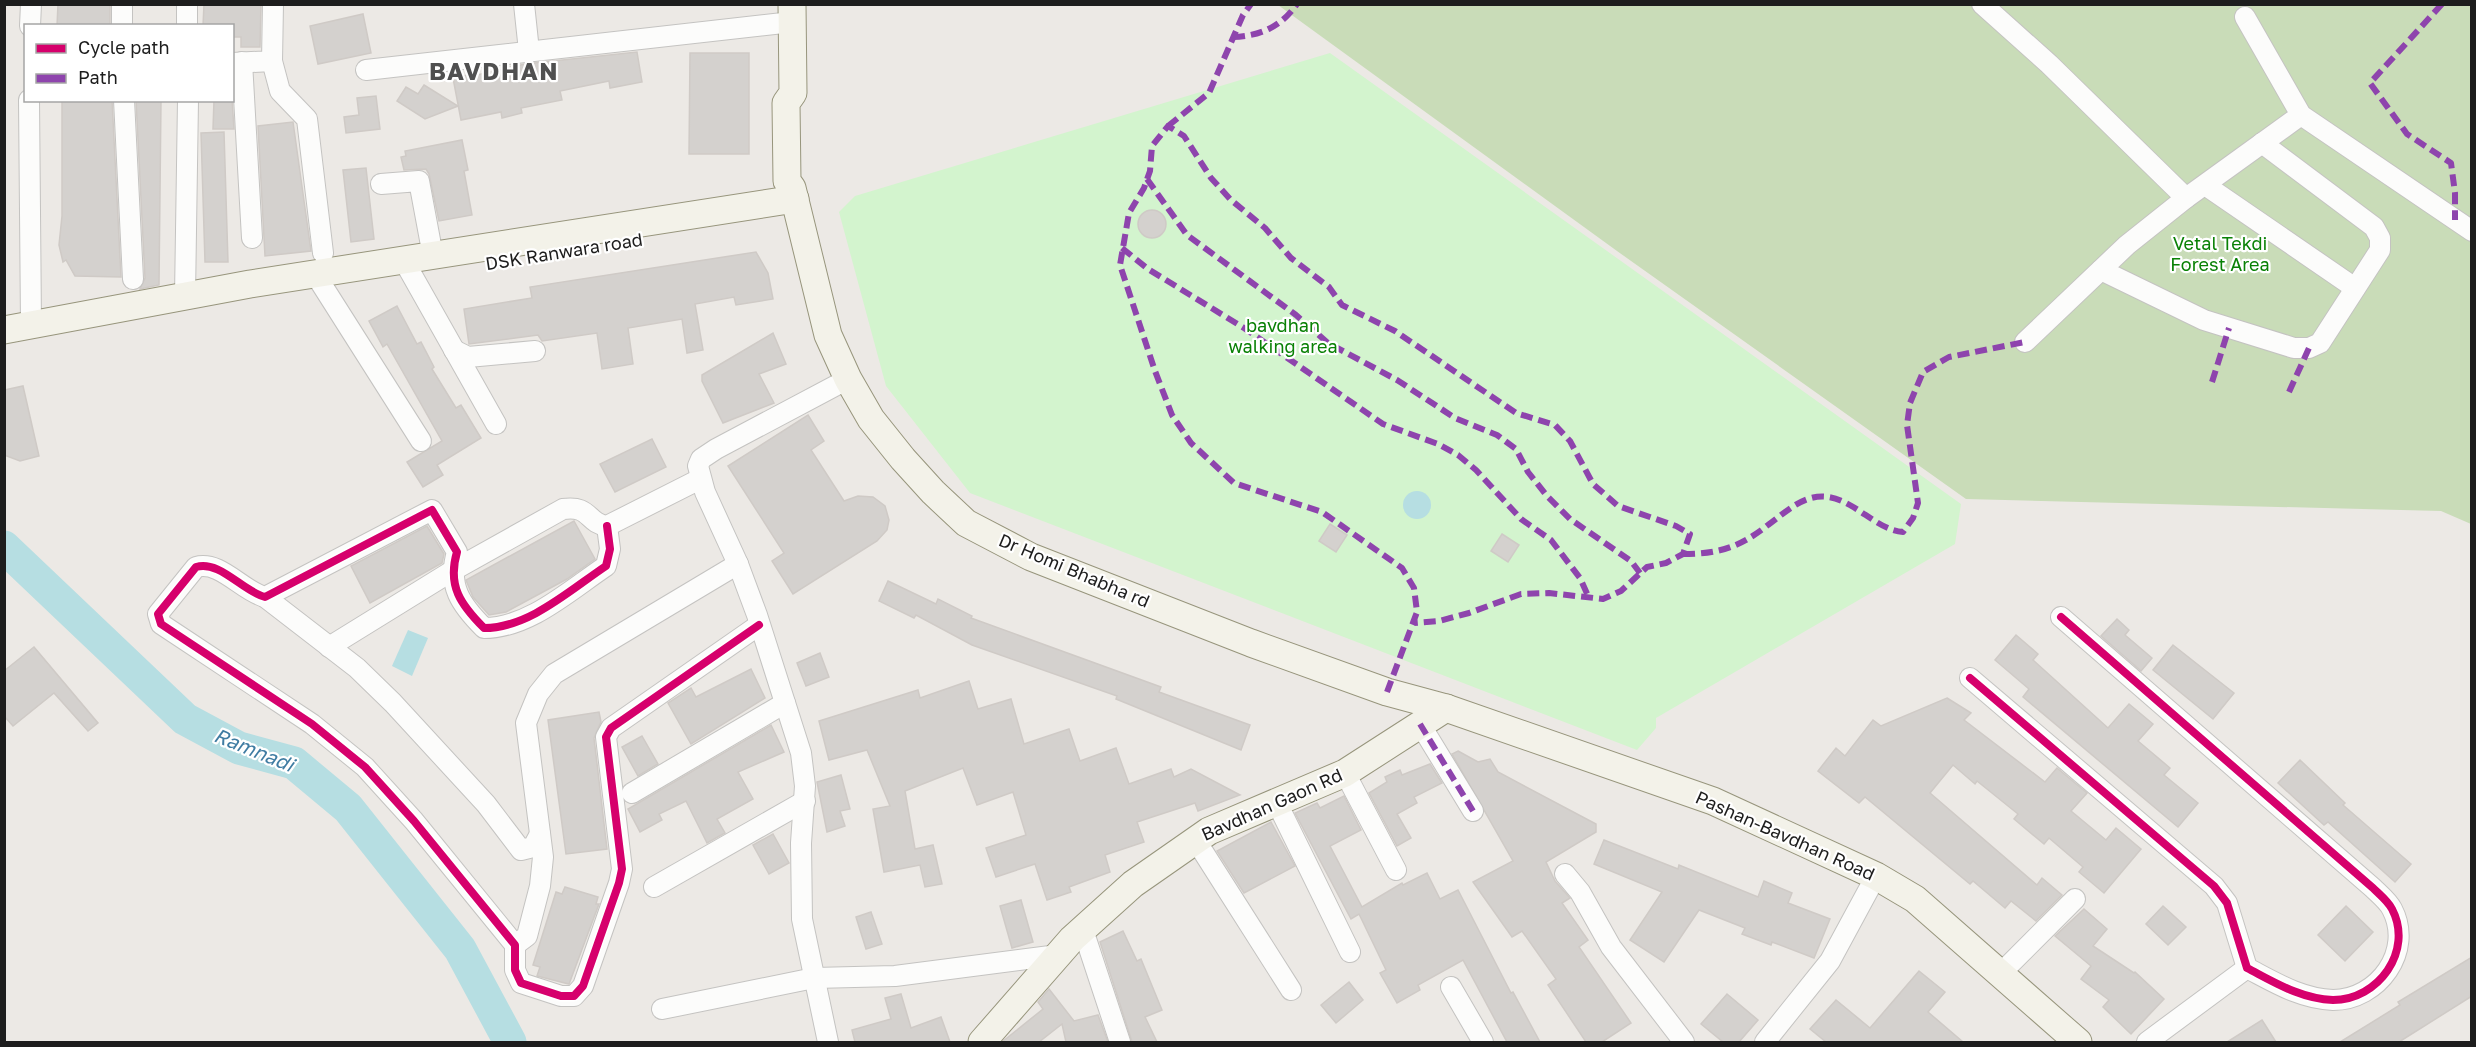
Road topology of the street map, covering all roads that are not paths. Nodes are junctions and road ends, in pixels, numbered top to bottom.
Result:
1 (31, 4) edge
2 (122, 4) edge
3 (187, 4) edge
4 (273, 4) edge
5 (524, 4) edge
6 (1982, 4) edge
7 (792, 13) edge
8 (2244, 17) dead end
9 (30, 24) edge
10 (122, 24) edge
11 (187, 24) edge
12 (529, 51) junction
13 (237, 62) edge
14 (273, 62) junction
15 (366, 70) dead end
16 (29, 102) edge
17 (124, 102) edge
18 (188, 102) edge
19 (2301, 115) junction
20 (2262, 143) junction
21 (381, 184) dead end
22 (2205, 185) junction
23 (2186, 198) junction
24 (795, 201) junction
25 (2472, 231) edge
26 (252, 238) dead end
27 (447, 260) junction
28 (324, 266) junction
29 (408, 268) junction
30 (2101, 270) junction
31 (132, 279) dead end
32 (2355, 288) junction
33 (185, 296) junction
34 (13, 330) edge
35 (2025, 342) dead end
36 (454, 350) junction
37 (535, 351) dead end
38 (848, 379) junction
39 (496, 424) dead end
40 (421, 441) dead end
41 (700, 479) junction
42 (607, 526) junction
43 (738, 564) junction
44 (452, 570) junction
45 (265, 597) junction
46 (2061, 617) dead end
47 (759, 625) junction
48 (329, 647) junction
49 (1970, 678) dead end
50 (785, 703) junction
51 (1446, 708) junction
52 (1420, 724) junction
53 (1345, 773) junction
54 (632, 792) dead end
55 (805, 801) junction
56 (1277, 803) junction
57 (1473, 811) dead end
58 (540, 834) junction
59 (1195, 839) junction
60 (1396, 870) dead end
61 (1565, 874) dead end
62 (1876, 876) junction
63 (654, 887) dead end
64 (2075, 899) dead end
65 (1083, 930) junction
66 (515, 945) junction
67 (1350, 952) dead end
68 (1058, 955) junction
69 (2247, 968) junction
70 (1999, 975) junction
71 (814, 978) junction
72 (1451, 987) dead end
73 (1291, 990) dead end
74 (662, 1009) dead end
75 (1772, 1040) edge
76 (828, 1042) edge
77 (982, 1042) edge
78 (1120, 1042) edge
79 (1483, 1042) edge
80 (1684, 1042) edge
81 (2078, 1042) edge
82 (2146, 1042) edge

1 - 9 street
2 - 10 street
3 - 11 street
4 - 14 street
5 - 12 street
6 - 23 street
7 - 12 street
7 - 24 main road
8 - 19 street
12 - 15 street
13 - 14 street
13 - 26 street
14 - 28 street
16 - 34 street
17 - 31 street
18 - 33 street
19 - 20 street
19 - 25 street
20 - 22 street
20 - 32 street
21 - 27 street
22 - 23 street
22 - 32 street
23 - 30 street
24 - 27 main road, DSK Ranwara road
24 - 38 main road, Dr Homi Bhabha rd
27 - 29 main road, DSK Ranwara road
28 - 29 main road, DSK Ranwara road
28 - 33 main road
28 - 40 street
29 - 36 street
30 - 32 street
30 - 35 street
33 - 34 main road
36 - 37 street
36 - 39 street
38 - 41 street
38 - 51 main road, Dr Homi Bhabha rd
41 - 42 street
41 - 43 street
42 - 44 street
42 - 44 street
43 - 47 street
43 - 58 street
44 - 45 street
44 - 48 street
45 - 48 street
45 - 66 street
46 - 69 street
47 - 50 street
47 - 66 street
48 - 58 street
49 - 69 street
50 - 54 street
50 - 55 street
51 - 52 main road, Bavdhan Gaon Rd
51 - 62 main road, Pashan-Bavdhan Road
52 - 53 main road, Bavdhan Gaon Rd
52 - 57 street
53 - 56 main road, Bavdhan Gaon Rd
53 - 60 street
55 - 63 street
55 - 71 street
56 - 59 main road, Bavdhan Gaon Rd
56 - 67 street
58 - 66 street
59 - 65 main road, Bavdhan Gaon Rd
59 - 73 street
61 - 80 street
62 - 70 main road, Pashan-Bavdhan Road
62 - 75 street
64 - 70 street
65 - 68 main road, Bavdhan Gaon Rd
65 - 78 street
68 - 71 street
68 - 77 main road, Bavdhan Gaon Rd
69 - 82 street
70 - 81 main road, Pashan-Bavdhan Road
71 - 74 street
71 - 76 street
72 - 79 street

